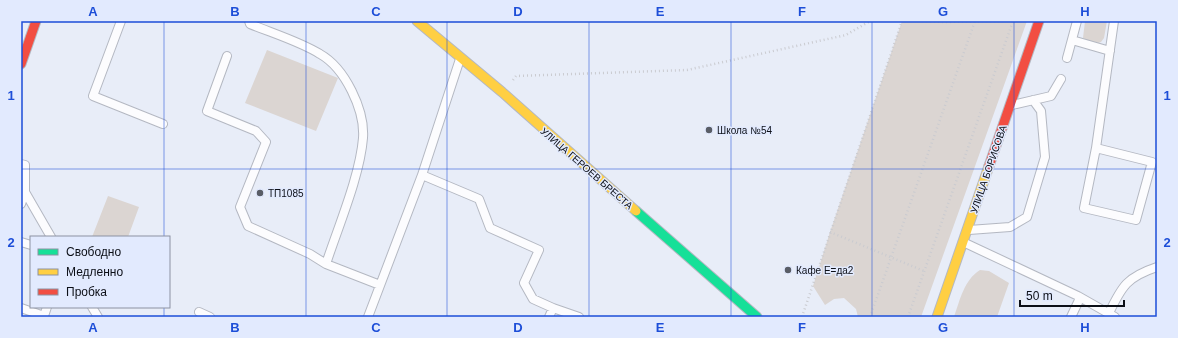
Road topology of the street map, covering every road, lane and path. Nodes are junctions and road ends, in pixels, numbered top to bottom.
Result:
1 (36, 21) edge
2 (121, 21) edge
3 (249, 21) edge
4 (417, 21) edge
5 (870, 21) edge
6 (902, 21) edge
7 (922, 21) edge
8 (1004, 21) edge
9 (1014, 21) edge
10 (1039, 21) edge
11 (1077, 21) edge
12 (1114, 21) edge
13 (974, 22) edge
14 (1072, 40) junction
15 (1110, 51) junction
16 (227, 56) dead end
17 (1067, 58) dead end
18 (460, 59) junction
19 (21, 64) edge
20 (1061, 79) dead end
21 (502, 92) junction
22 (1033, 100) junction
23 (1009, 106) junction
24 (163, 124) dead end
25 (1096, 148) junction
26 (21, 164) edge
27 (422, 175) junction
28 (25, 192) junction
29 (21, 204) edge
30 (966, 231) junction
31 (830, 232) junction
32 (50, 236) edge
33 (963, 242) junction
34 (891, 258) junction
35 (326, 264) junction
36 (1157, 267) edge
37 (924, 271) junction
38 (380, 285) junction
39 (1080, 298) junction
40 (21, 308) edge
41 (47, 308) edge
42 (93, 308) edge
43 (553, 308) junction
44 (199, 312) dead end
45 (1112, 315) edge
46 (98, 317) edge
47 (210, 317) edge
48 (368, 317) edge
49 (549, 317) edge
50 (579, 317) edge
51 (756, 317) edge
52 (802, 317) edge
53 (870, 317) edge
54 (908, 317) edge
55 (937, 317) edge
56 (1071, 317) edge

1 - 19 street
2 - 24 lane
3 - 35 lane
4 - 18 street, УЛИЦА ГЕРОЕВ БРЕСТА
5 - 21 path
6 - 31 path
7 - 13 path
8 - 13 path
9 - 37 path
10 - 23 street, УЛИЦА БОРИСОВА
11 - 14 lane
12 - 15 lane
13 - 34 path
14 - 15 lane
14 - 17 lane
15 - 25 lane
16 - 35 lane
18 - 21 street, УЛИЦА ГЕРОЕВ БРЕСТА
18 - 27 lane
20 - 22 lane
21 - 51 street, УЛИЦА ГЕРОЕВ БРЕСТА
22 - 23 lane
22 - 30 lane
23 - 30 street, УЛИЦА БОРИСОВА
25 - 25 lane
26 - 28 lane
27 - 38 lane
27 - 43 lane
28 - 29 lane
28 - 32 lane
30 - 33 street, УЛИЦА БОРИСОВА
31 - 34 path
31 - 52 path
33 - 39 lane
33 - 55 street, УЛИЦА БОРИСОВА
34 - 37 path
34 - 53 path
35 - 38 lane
36 - 45 lane
37 - 54 path
38 - 48 lane
39 - 45 lane
39 - 56 lane
40 - 41 lane
42 - 46 lane
43 - 49 lane
43 - 50 lane
44 - 47 lane

